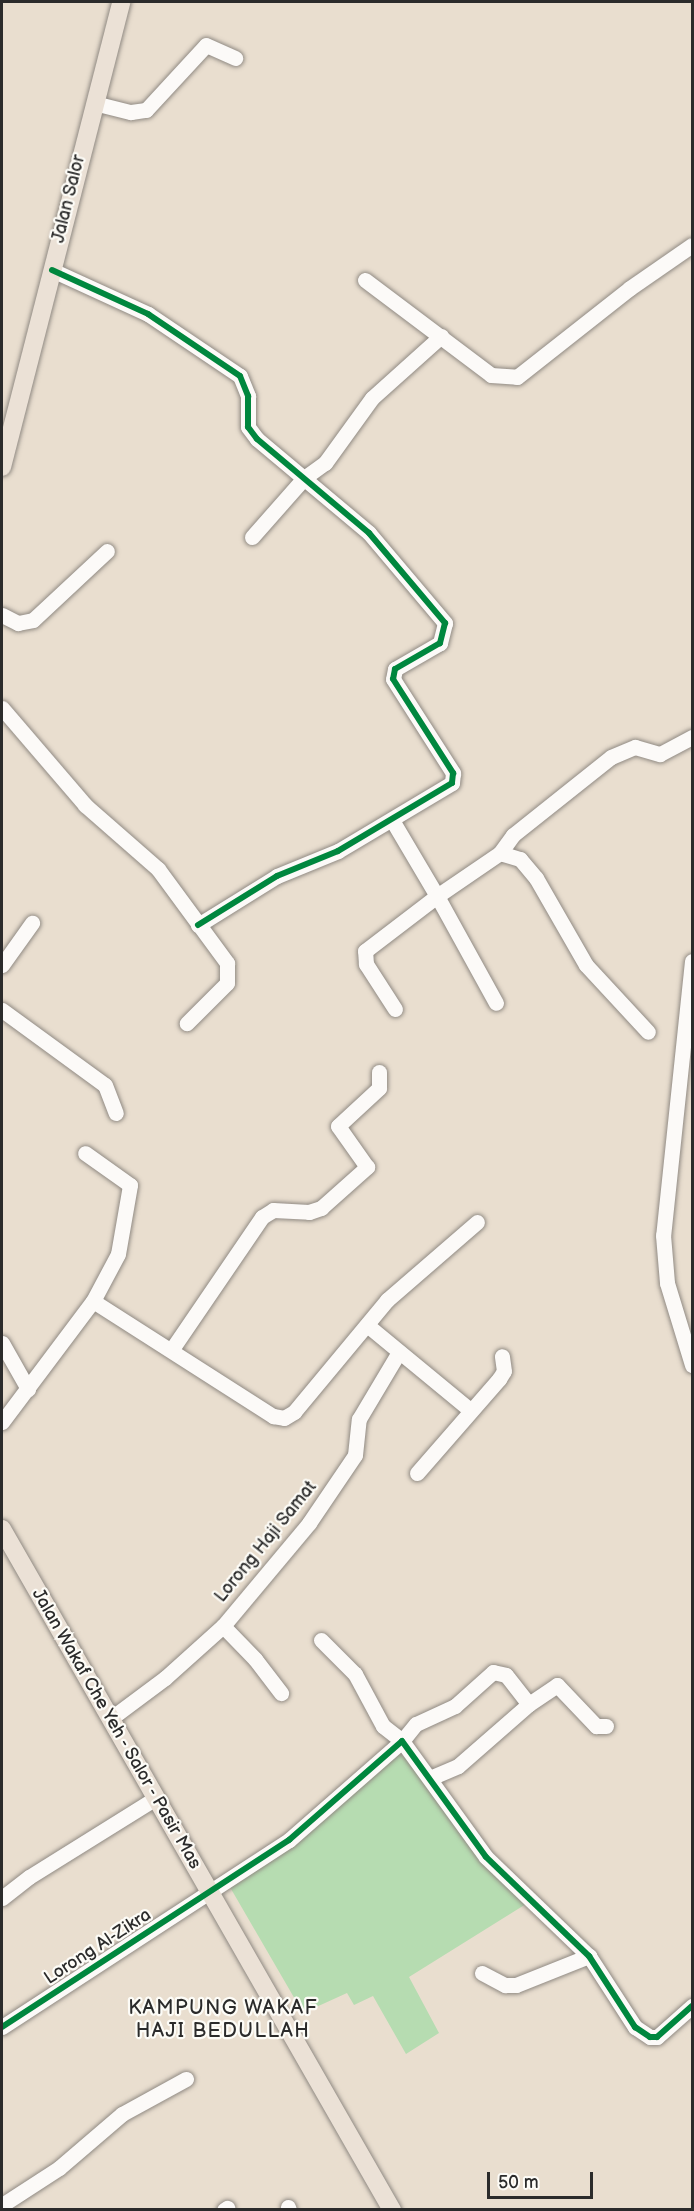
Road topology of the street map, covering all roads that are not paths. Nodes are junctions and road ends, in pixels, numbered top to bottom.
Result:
1 (121, 2) edge
2 (235, 58) dead end
3 (94, 103) junction
4 (693, 245) edge
5 (52, 270) junction
6 (365, 280) dead end
7 (441, 336) junction
8 (2, 467) edge
9 (304, 478) junction
10 (252, 537) dead end
11 (107, 551) dead end
12 (2, 615) edge
13 (2, 708) edge
14 (693, 737) edge
15 (392, 820) junction
16 (500, 853) junction
17 (437, 896) junction
18 (32, 923) dead end
19 (198, 925) junction
20 (693, 961) edge
21 (2, 965) edge
22 (496, 1003) dead end
23 (395, 1009) dead end
24 (2, 1010) edge
25 (187, 1023) dead end
26 (648, 1032) dead end
27 (379, 1072) dead end
28 (116, 1113) dead end
29 (85, 1153) dead end
30 (477, 1222) dead end
31 (93, 1301) junction
32 (367, 1325) junction
33 (2, 1343) edge
34 (172, 1349) junction
35 (399, 1352) junction
36 (502, 1356) dead end
37 (693, 1365) edge
38 (28, 1389) junction
39 (470, 1410) junction
40 (2, 1422) edge
41 (417, 1473) dead end
42 (2, 1529) edge
43 (223, 1626) junction
44 (321, 1640) dead end
45 (281, 1693) dead end
46 (529, 1704) junction
47 (110, 1719) junction
48 (606, 1726) dead end
49 (402, 1741) junction
50 (430, 1778) junction
51 (156, 1798) junction
52 (210, 1893) junction
53 (2, 1898) edge
54 (589, 1956) junction
55 (482, 1973) dead end
56 (693, 2006) edge
57 (2, 2027) edge
58 (186, 2079) dead end
59 (2, 2205) edge
60 (392, 2210) edge

1 - 3 main road, Jalan Salor
2 - 3 street
3 - 5 main road, Jalan Salor
4 - 7 street
5 - 8 main road, Jalan Salor
5 - 9 street
6 - 7 street
7 - 9 street
9 - 10 street
9 - 15 street
11 - 12 street
13 - 19 street
14 - 16 street
15 - 17 street
15 - 19 street
16 - 17 street
16 - 26 street
17 - 22 street
17 - 23 street
18 - 21 street
19 - 25 street
20 - 37 street
24 - 28 street
27 - 34 street
29 - 31 street
30 - 32 street
31 - 34 street
31 - 38 street
32 - 34 street
32 - 35 street
33 - 38 street
35 - 39 street
35 - 43 street, Lorong Haji Samat
36 - 39 street
38 - 40 street
39 - 41 street
42 - 47 main road, Jalan Wakaf Che Yeh - Salor - Pasir Mas
43 - 45 street
43 - 47 street, Lorong Haji Samat
44 - 49 street
46 - 48 street
46 - 49 street, Lorong Al-Zikra
46 - 50 street
47 - 51 main road, Jalan Wakaf Che Yeh - Salor - Pasir Mas
49 - 50 street
49 - 52 street, Lorong Al-Zikra
50 - 54 street
51 - 52 main road, Jalan Wakaf Che Yeh - Salor - Pasir Mas
51 - 53 street
52 - 57 street, Lorong Al-Zikra
52 - 60 main road, Jalan Wakaf Che Yeh - Salor - Pasir Mas
54 - 55 street
54 - 56 street
58 - 59 street

